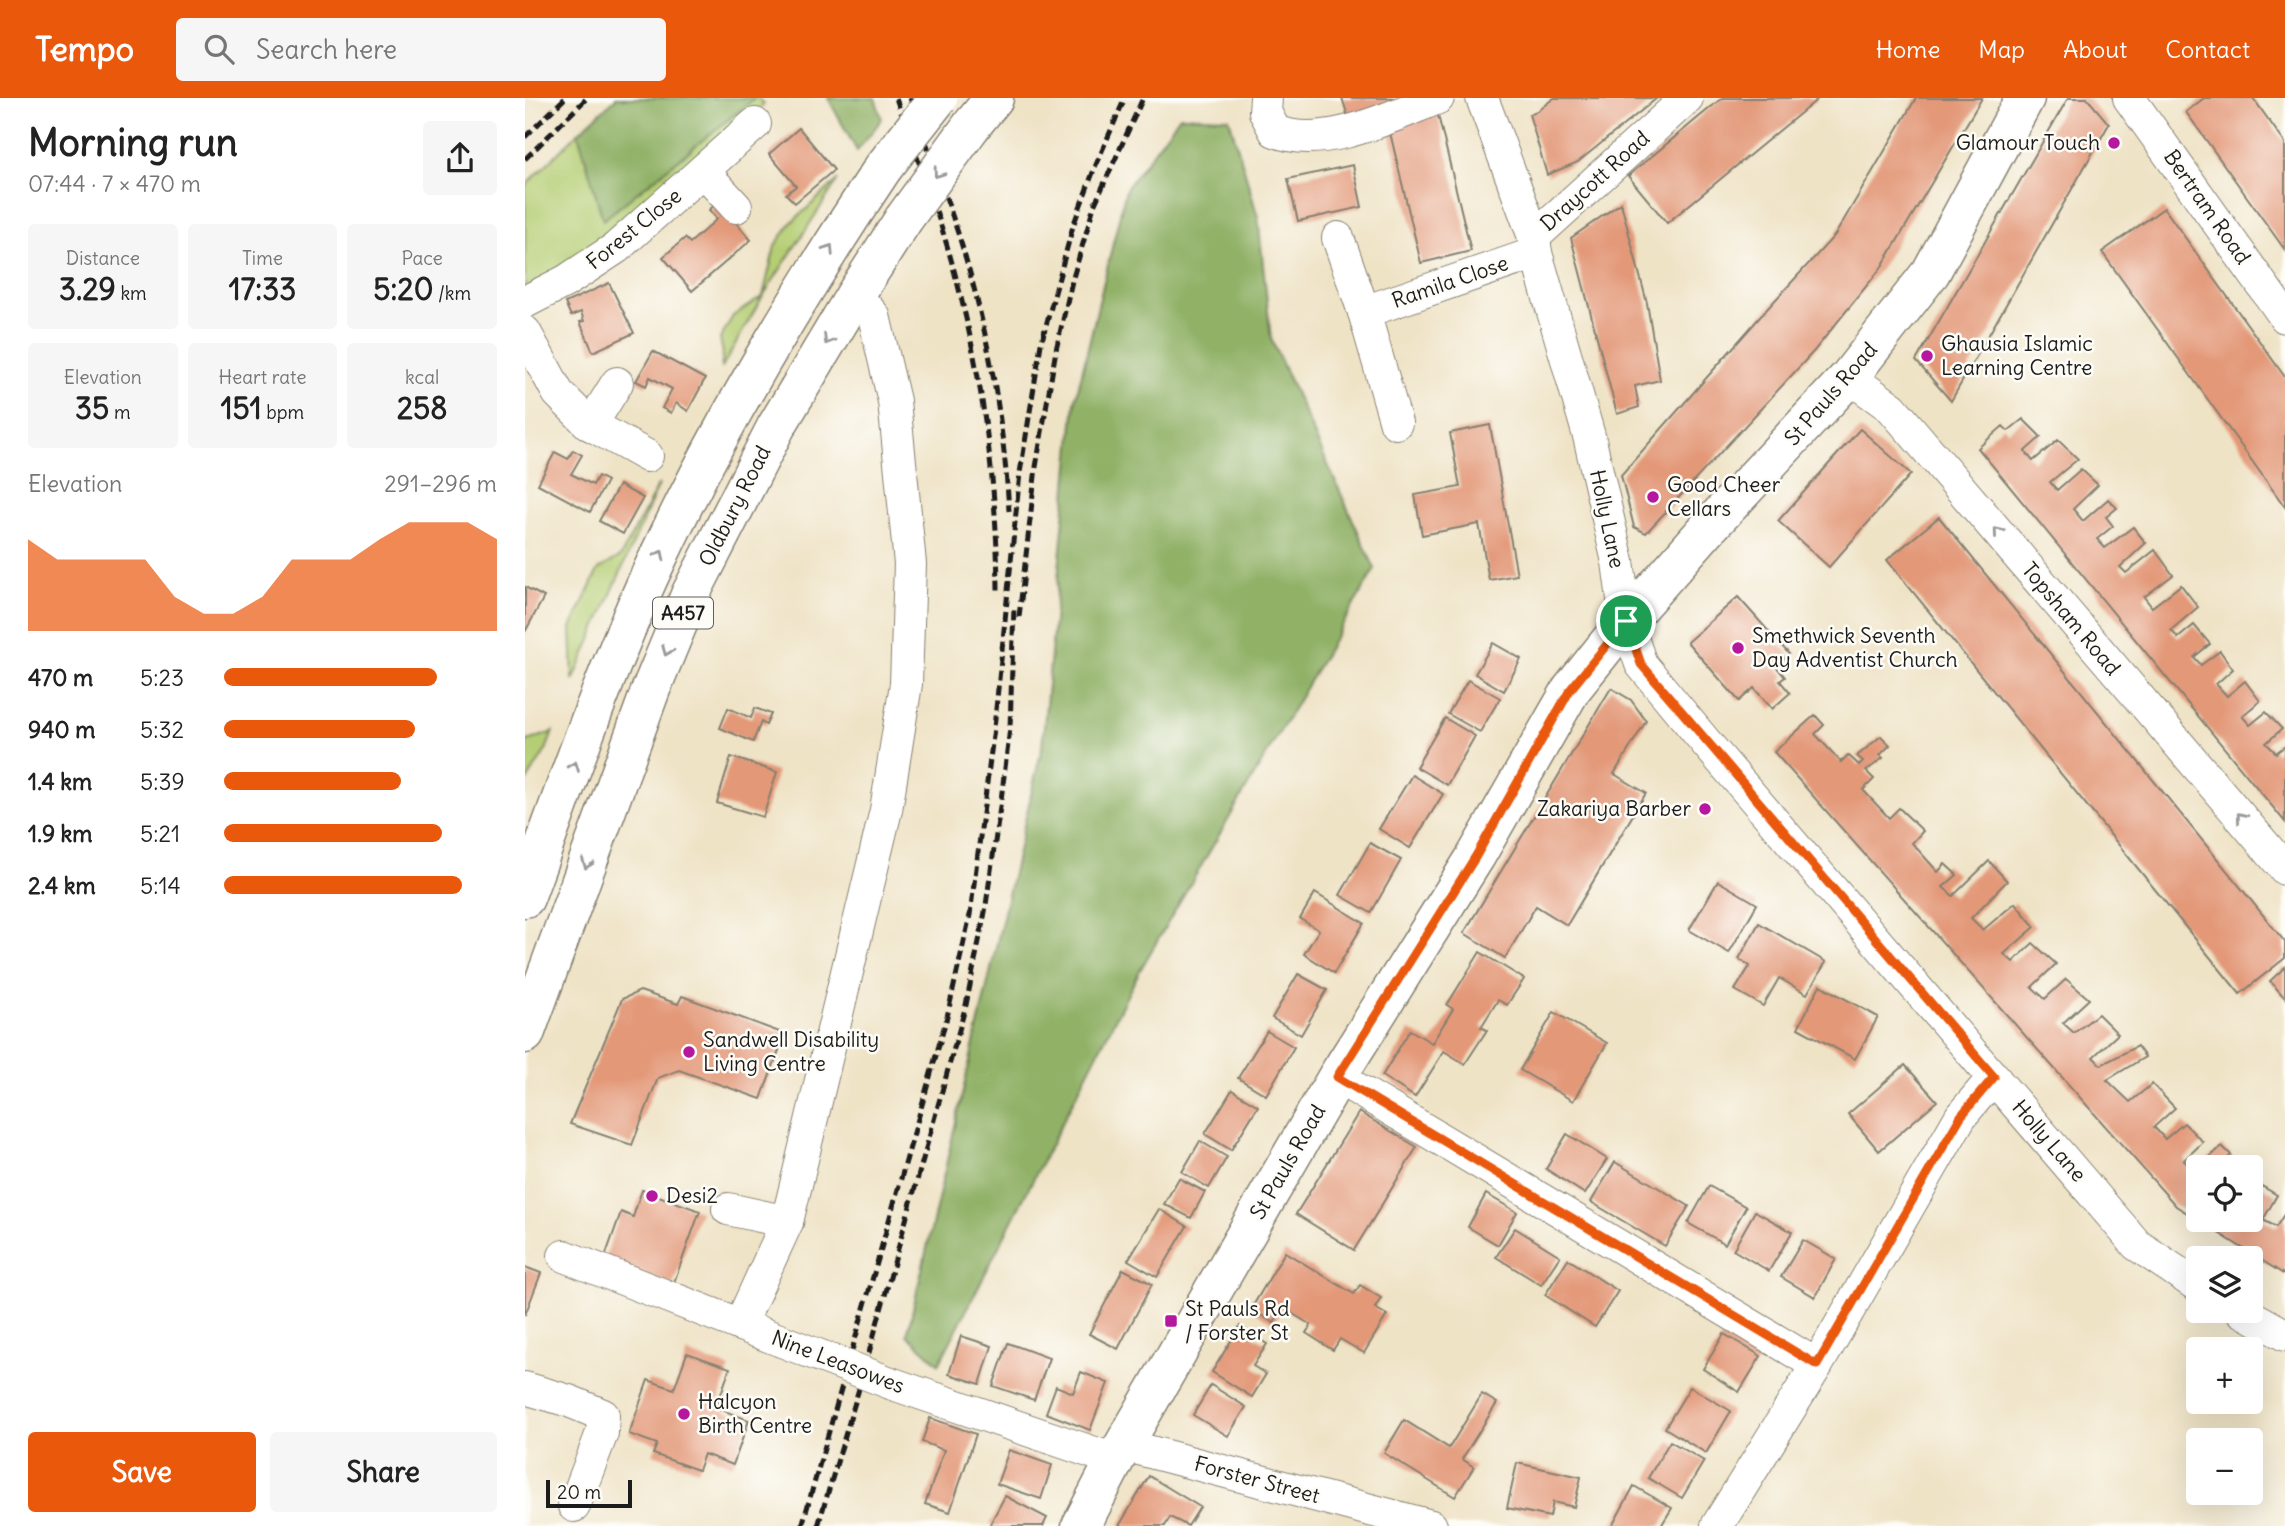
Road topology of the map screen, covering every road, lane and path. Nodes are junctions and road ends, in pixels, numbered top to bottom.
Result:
1 (937, 98) edge
2 (1266, 98) edge
3 (1438, 98) edge
4 (1482, 98) edge
5 (1688, 98) edge
6 (2025, 98) edge
7 (2129, 98) edge
8 (983, 112) edge
9 (754, 124) dead end
10 (703, 171) junction
11 (736, 207) dead end
12 (1338, 238) dead end
13 (1535, 245) junction
14 (855, 295) junction
15 (525, 302) edge
16 (1364, 312) junction
17 (2285, 317) edge
18 (525, 332) edge
19 (1849, 377) junction
20 (617, 383) dead end
21 (1396, 423) dead end
22 (591, 425) junction
23 (647, 456) dead end
24 (1626, 621) junction
25 (2285, 869) edge
26 (525, 898) edge
27 (525, 1034) edge
28 (1337, 1077) junction
29 (1994, 1077) junction
30 (728, 1209) dead end
31 (787, 1222) junction
32 (564, 1256) dead end
33 (2186, 1278) edge
34 (2263, 1323) edge
35 (740, 1325) junction
36 (2285, 1335) edge
37 (1817, 1365) junction
38 (525, 1388) edge
39 (1120, 1452) junction
40 (574, 1506) dead end
41 (1081, 1526) edge
42 (1431, 1526) edge
43 (1717, 1526) edge

26 -> 1 main road, A457, bridge
2 - 3 street
4 - 13 street, Holly Lane
5 - 13 street, Draycott Road
6 - 19 main road, St Pauls Road
7 - 17 street, Bertram Road
8 -> 14 main road, Oldbury Road / A457, bridge
9 - 10 street, Forest Close
10 - 11 street
10 - 15 street, Forest Close
12 - 16 street, Ramila Close
13 - 16 street, Ramila Close
13 - 24 street, Holly Lane
14 -> 27 main road, Oldbury Road / A457
14 - 31 street
16 - 21 street, Ramila Close
18 - 22 street
19 - 24 main road, St Pauls Road
25 -> 19 street, Topsham Road
20 - 22 street
22 - 23 street
24 - 28 main road, St Pauls Road
24 - 29 street, Holly Lane
28 - 37 street
28 - 39 main road, St Pauls Road
29 - 33 street, Holly Lane
29 - 37 street
30 - 31 street
31 - 35 street
32 - 35 street, Nine Leasowes
34 - 36 street
35 - 39 street, Nine Leasowes, bridge
37 - 43 street
38 - 40 street
39 - 41 main road, St Pauls Road
39 - 42 street, Forster Street

